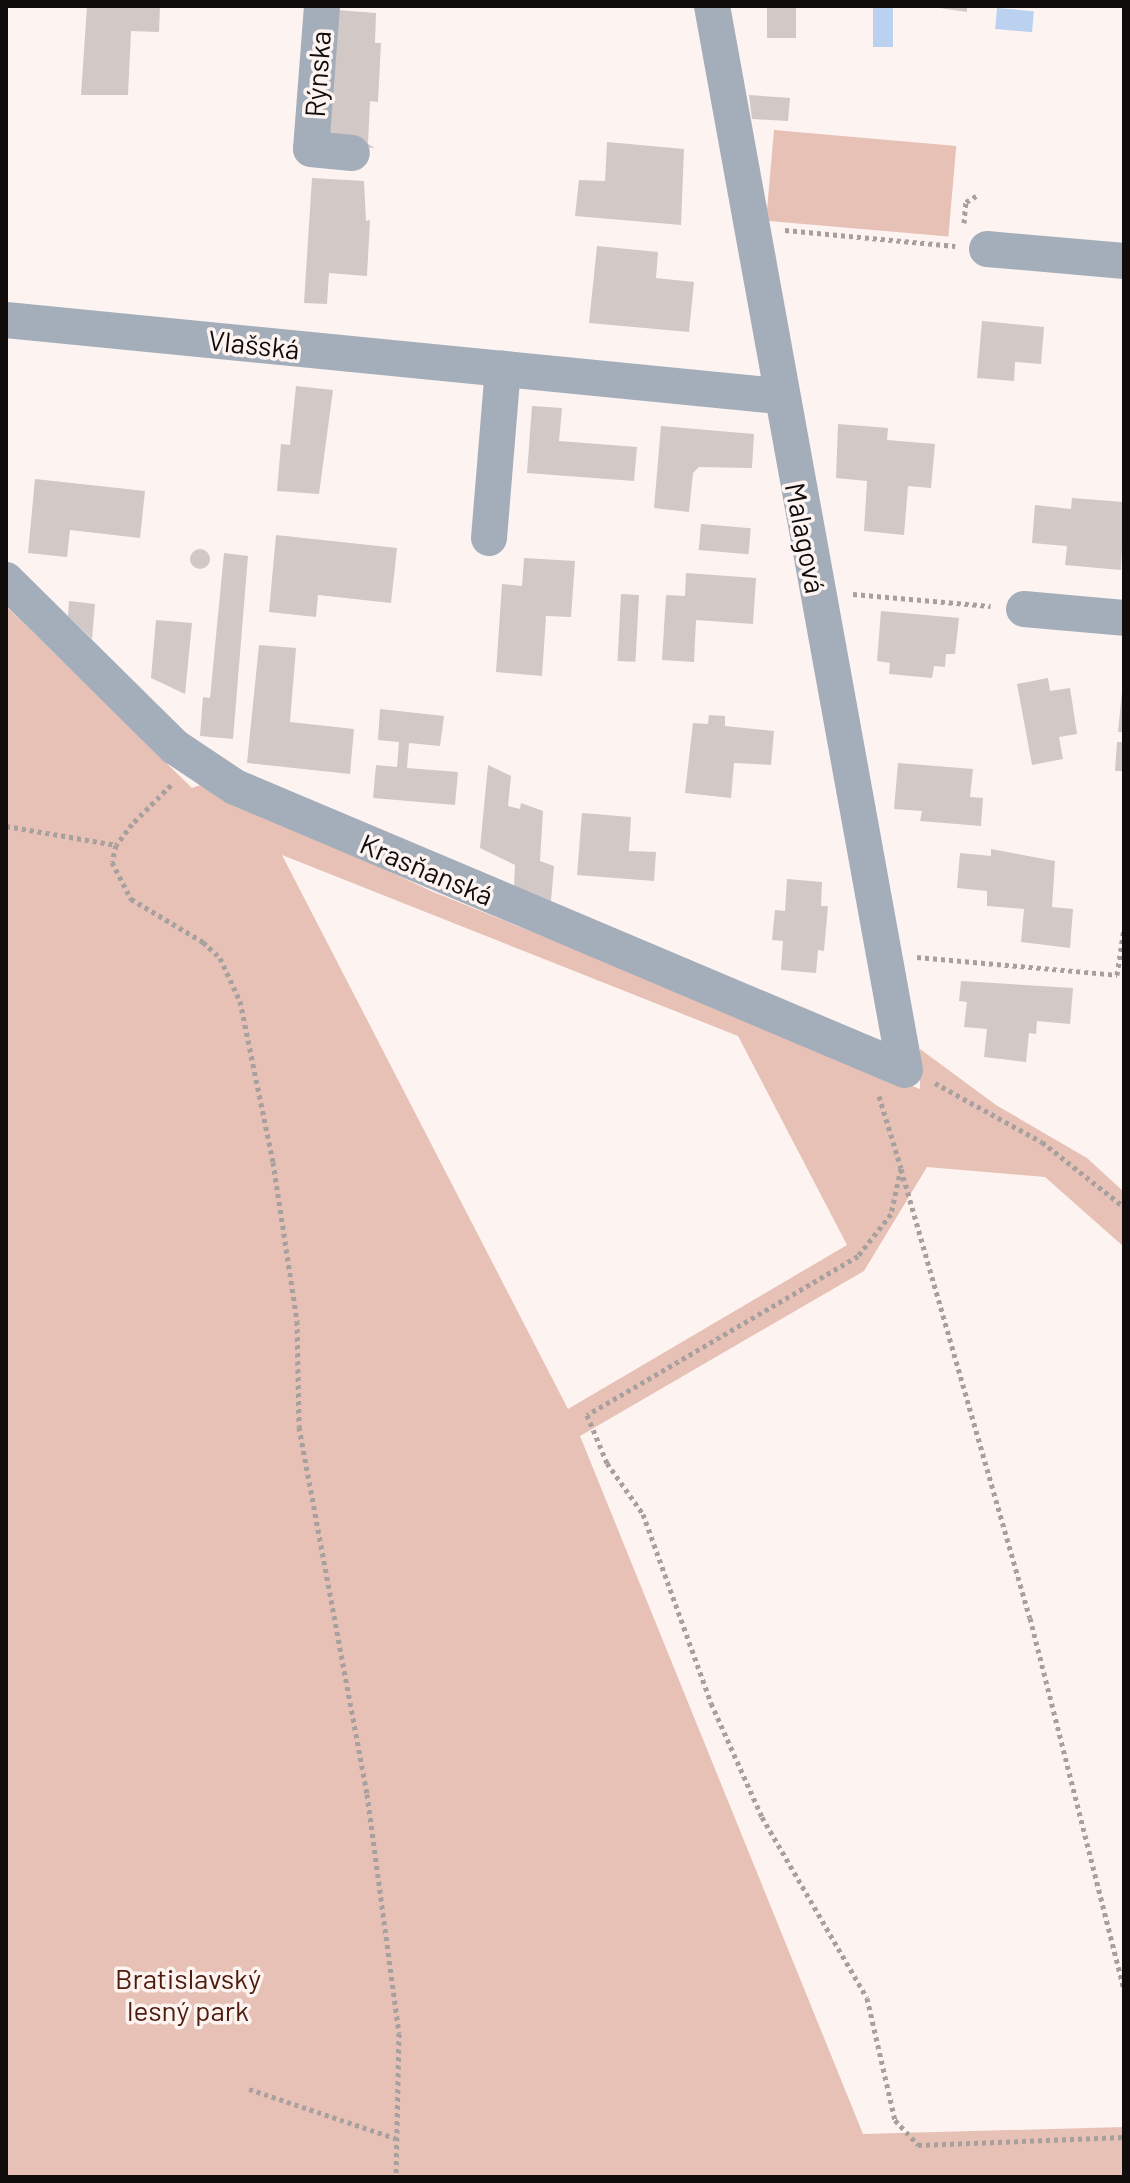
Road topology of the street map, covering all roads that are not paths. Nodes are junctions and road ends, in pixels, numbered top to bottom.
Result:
1 (322, 6) edge
2 (712, 6) edge
3 (352, 153) dead end
4 (970, 242) road end
5 (1124, 261) edge
6 (6, 320) edge
7 (503, 369) junction
8 (779, 396) junction
9 (489, 538) dead end
10 (6, 580) edge
11 (1024, 609) road end
12 (1124, 618) edge
13 (893, 1064) joint

1 - 3 street, Rýnska
2 - 8 street, Malagová
4 - 5 street
6 - 7 street, Vlašská
7 - 8 street, Vlašská
7 - 9 street
8 - 13 street, Malagová
10 - 13 street, Krasňanská
11 - 12 street

